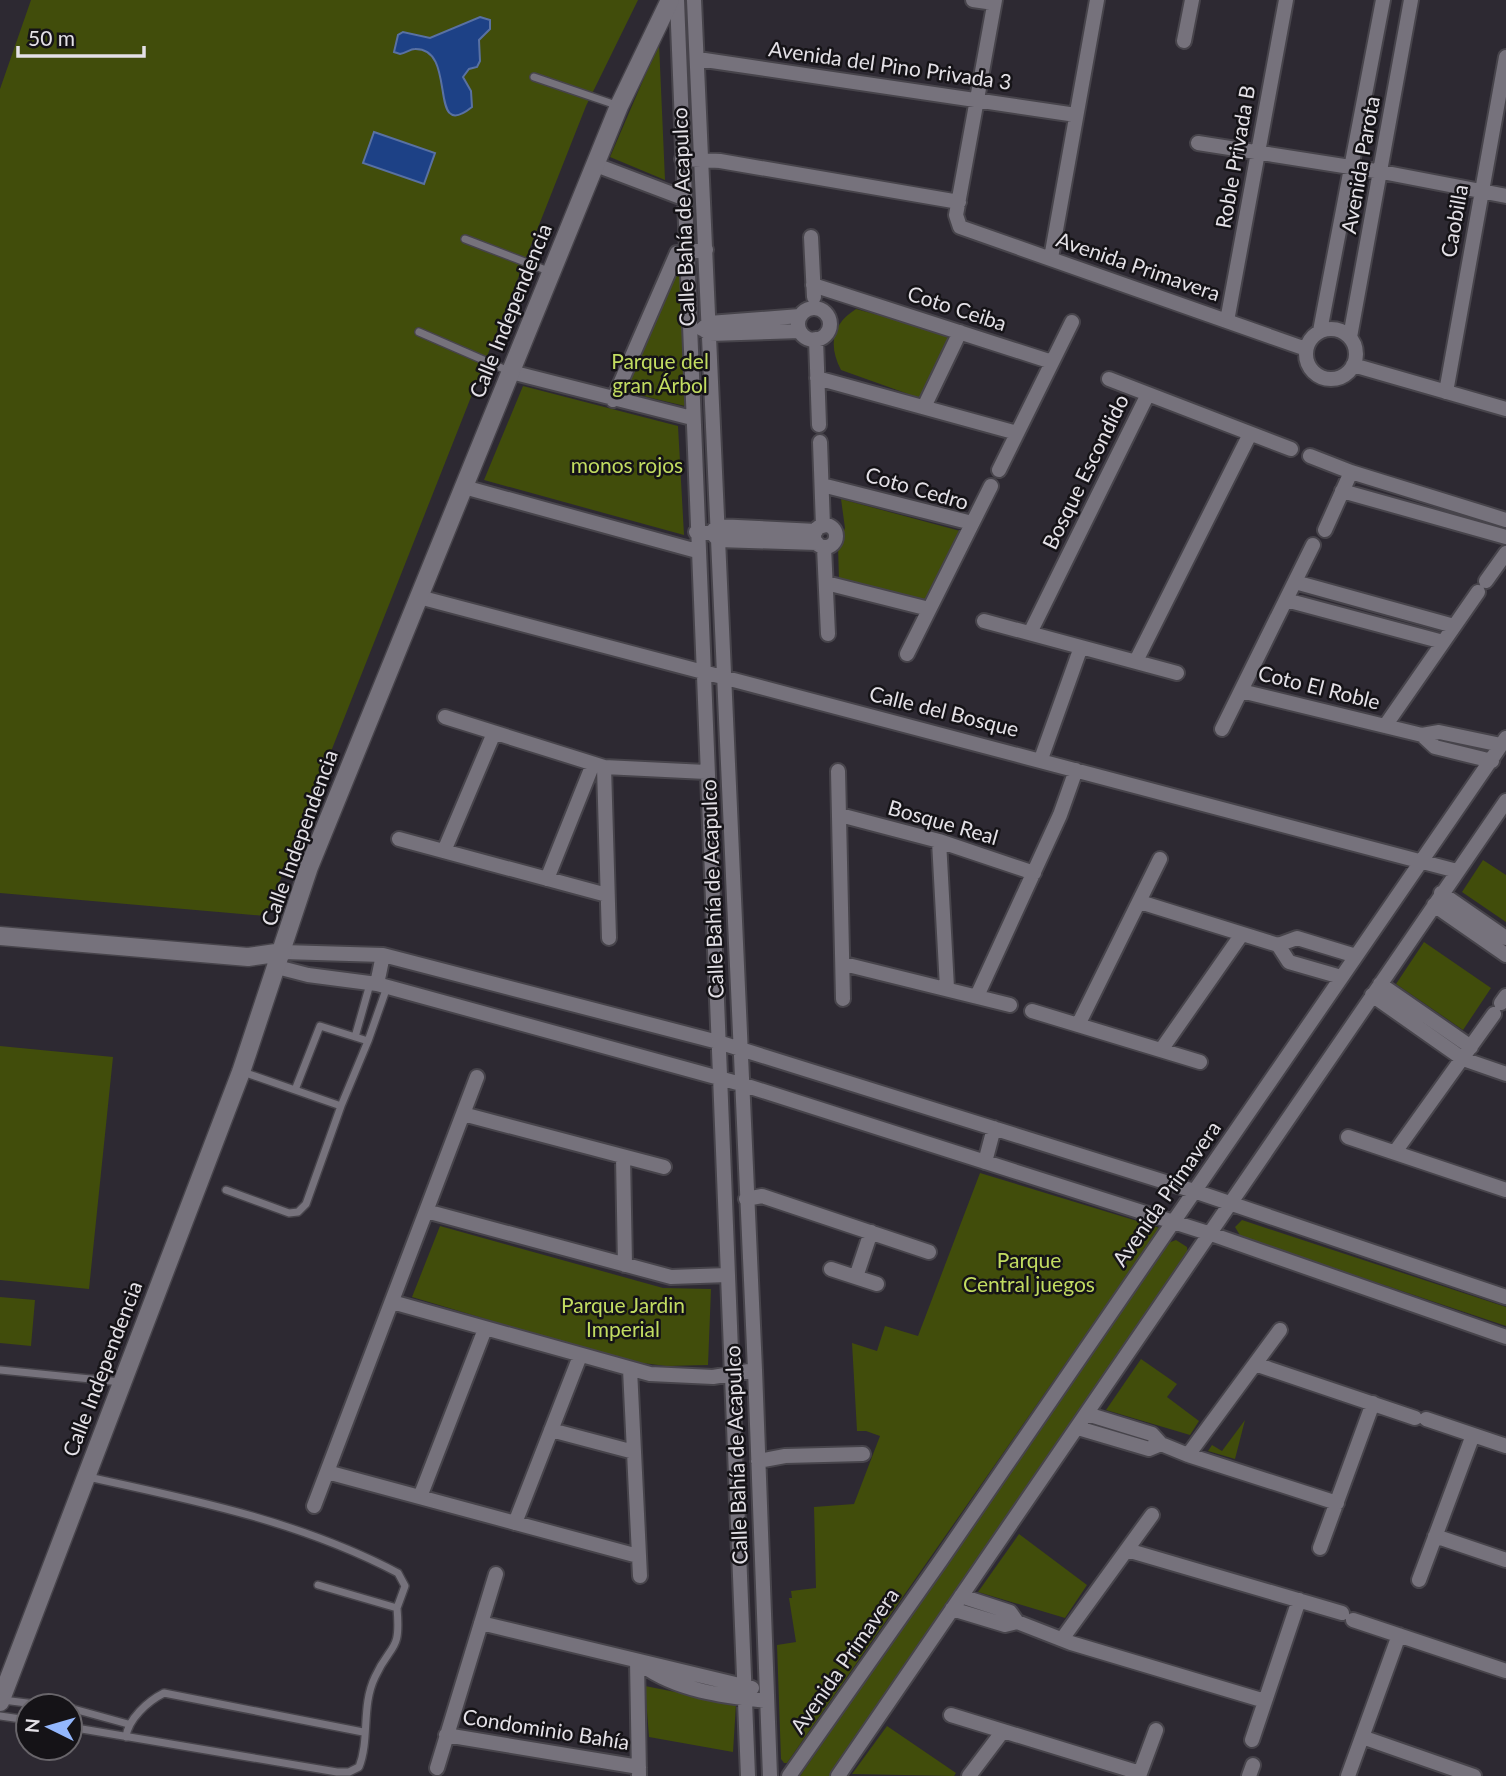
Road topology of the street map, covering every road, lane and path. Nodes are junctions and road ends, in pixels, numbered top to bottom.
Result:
1 (670, 0) edge
2 (677, 0) edge
3 (694, 0) edge
4 (973, 0) edge
5 (1097, 0) edge
6 (1192, 0) edge
7 (1286, 0) edge
8 (1382, 0) edge
9 (1411, 0) edge
10 (994, 2) edge
11 (1184, 41) dead end
12 (1506, 57) edge
13 (698, 59) junction
14 (534, 77) dead end
15 (978, 101) junction
16 (619, 106) junction
17 (1076, 115) junction
18 (1198, 143) dead end
19 (1258, 153) junction
20 (681, 159) junction
21 (702, 160) junction
22 (596, 165) junction
23 (1353, 167) junction
24 (1382, 172) junction
25 (1482, 191) junction
26 (1506, 196) edge
27 (683, 198) junction
28 (959, 202) junction
29 (811, 237) dead end
30 (465, 239) dead end
31 (706, 250) junction
32 (685, 251) junction
33 (1051, 258) junction
34 (552, 272) junction
35 (849, 295) junction
36 (825, 312) junction
37 (1227, 321) junction
38 (1072, 322) dead end
39 (800, 324) junction
40 (702, 329) junction
41 (960, 331) junction
42 (1320, 331) junction
43 (419, 332) dead end
44 (1350, 337) junction
45 (816, 340) junction
46 (1306, 349) junction
47 (1052, 362) junction
48 (1353, 365) junction
49 (511, 372) junction
50 (817, 378) junction
51 (1109, 379) dead end
52 (1446, 392) junction
53 (1148, 394) junction
54 (613, 400) junction
55 (924, 407) junction
56 (1506, 409) edge
57 (692, 418) junction
58 (819, 425) dead end
59 (1017, 433) junction
60 (1250, 433) junction
61 (820, 442) dead end
62 (1291, 449) dead end
63 (1310, 456) dead end
64 (999, 470) dead end
65 (1351, 472) junction
66 (822, 485) junction
67 (990, 486) dead end
68 (464, 487) junction
69 (1342, 491) junction
70 (1506, 520) edge
71 (972, 523) junction
72 (1325, 530) dead end
73 (696, 532) junction
74 (716, 533) junction
75 (820, 537) junction
76 (1506, 537) edge
77 (1313, 545) dead end
78 (697, 551) junction
79 (1506, 553) edge
80 (1295, 582) junction
81 (826, 583) junction
82 (419, 597) junction
83 (1286, 600) junction
84 (929, 609) junction
85 (984, 621) dead end
86 (1454, 626) junction
87 (828, 634) dead end
88 (1030, 634) junction
89 (1443, 642) junction
90 (1081, 647) junction
91 (907, 654) dead end
92 (1136, 661) junction
93 (702, 672) junction
94 (1177, 673) dead end
95 (725, 678) junction
96 (1241, 691) junction
97 (445, 717) dead end
98 (1385, 726) junction
99 (1222, 729) dead end
100 (494, 733) junction
101 (1422, 735) junction
102 (1504, 742) edge
103 (1041, 759) junction
104 (1492, 761) junction
105 (598, 766) junction
106 (1076, 770) junction
107 (838, 771) dead end
108 (706, 772) junction
109 (1506, 801) edge
110 (839, 815) junction
111 (399, 839) dead end
112 (939, 841) junction
113 (444, 851) junction
114 (1160, 859) dead end
115 (1420, 863) junction
116 (1457, 871) junction
117 (1034, 873) junction
118 (547, 879) junction
119 (607, 895) junction
120 (1438, 899) junction
121 (1140, 902) junction
122 (1242, 934) junction
123 (0, 936) edge
124 (609, 938) dead end
125 (1506, 938) edge
126 (1278, 945) junction
127 (383, 955) junction
128 (1506, 955) edge
129 (1356, 956) junction
130 (280, 960) junction
131 (844, 964) junction
132 (1342, 977) junction
133 (378, 984) junction
134 (947, 988) junction
135 (1376, 990) junction
136 (977, 996) junction
137 (843, 999) dead end
138 (1500, 1004) edge
139 (1010, 1006) dead end
140 (1032, 1011) dead end
141 (1078, 1025) junction
142 (355, 1037) junction
143 (368, 1041) junction
144 (718, 1042) junction
145 (740, 1048) junction
146 (1161, 1050) junction
147 (1467, 1053) junction
148 (1200, 1062) dead end
149 (241, 1072) junction
150 (1506, 1074) edge
151 (477, 1077) dead end
152 (720, 1078) junction
153 (741, 1084) junction
154 (295, 1090) junction
155 (341, 1106) junction
156 (463, 1114) junction
157 (994, 1128) junction
158 (1348, 1137) dead end
159 (1395, 1152) junction
160 (623, 1157) junction
161 (985, 1162) junction
162 (664, 1167) dead end
163 (226, 1190) dead end
164 (1506, 1190) edge
165 (1194, 1191) junction
166 (746, 1199) junction
167 (1232, 1204) junction
168 (426, 1211) junction
169 (1173, 1222) junction
170 (871, 1232) junction
171 (1211, 1234) junction
172 (929, 1251) dead end
173 (625, 1265) junction
174 (831, 1269) dead end
175 (728, 1275) junction
176 (856, 1277) junction
177 (877, 1284) dead end
178 (1506, 1297) edge
179 (392, 1302) junction
180 (485, 1329) junction
181 (1280, 1331) dead end
182 (1506, 1336) edge
183 (580, 1356) junction
184 (1255, 1364) junction
185 (630, 1369) junction
186 (0, 1370) edge
187 (755, 1370) junction
188 (732, 1375) junction
189 (122, 1382) junction
190 (1373, 1403) junction
191 (1087, 1414) junction
192 (1078, 1428) junction
193 (551, 1430) junction
194 (1473, 1435) junction
195 (1161, 1444) junction
196 (1506, 1446) edge
197 (634, 1452) junction
198 (863, 1454) dead end
199 (1188, 1455) junction
200 (758, 1461) junction
201 (327, 1472) junction
202 (85, 1476) junction
203 (419, 1497) junction
204 (1337, 1503) junction
205 (314, 1506) dead end
206 (1152, 1516) dead end
207 (515, 1523) junction
208 (1435, 1536) junction
209 (1320, 1548) dead end
210 (1127, 1550) junction
211 (638, 1556) junction
212 (1506, 1560) edge
213 (496, 1574) dead end
214 (639, 1576) dead end
215 (762, 1578) junction
216 (740, 1580) junction
217 (1419, 1580) dead end
218 (318, 1585) dead end
219 (961, 1596) junction
220 (1299, 1601) junction
221 (397, 1608) junction
222 (952, 1609) junction
223 (1017, 1622) junction
224 (481, 1623) junction
225 (1399, 1635) junction
226 (1062, 1639) junction
227 (637, 1661) junction
228 (1506, 1671) edge
229 (745, 1693) junction
230 (766, 1695) junction
231 (1265, 1700) junction
232 (0, 1706) edge
233 (84, 1712) edge
234 (951, 1715) dead end
235 (128, 1724) junction
236 (84, 1730) edge
237 (1156, 1730) dead end
238 (1003, 1731) junction
239 (363, 1732) junction
240 (446, 1735) junction
241 (126, 1737) junction
242 (1362, 1737) junction
243 (1252, 1740) dead end
244 (437, 1768) dead end
245 (639, 1772) edge
246 (1140, 1774) edge
247 (748, 1776) edge
248 (770, 1776) edge
249 (789, 1776) edge
250 (838, 1776) edge
251 (970, 1776) edge
252 (1348, 1776) edge
253 (1475, 1776) edge

1 - 16 street, Calle Independencia
2 - 20 street, Calle Bahía de Acapulco
3 - 13 street, Calle Bahía de Acapulco
4 - 10 street
5 - 17 street
6 - 11 street
7 - 19 street, Roble Privada B
8 - 23 street, Avenida Parota
9 - 24 street, Avenida Parota
10 - 15 street
12 - 25 street, Caobilla
13 - 15 street, Avenida del Pino Privada 3
13 - 21 street, Calle Bahía de Acapulco
14 - 16 lane
15 - 17 street, Avenida del Pino Privada 3
15 - 28 street
16 - 22 street, Calle Independencia
17 - 33 street
18 - 19 street
19 - 23 street
19 - 37 street, Roble Privada B
20 - 21 street
20 - 27 street, Calle Bahía de Acapulco
21 - 28 street
21 - 31 street, Calle Bahía de Acapulco
22 - 27 street
22 - 34 street, Calle Independencia
23 - 24 street
23 - 42 street, Avenida Parota
24 - 25 street
24 - 44 street, Avenida Parota
25 - 26 street
25 - 52 street, Caobilla
27 - 32 street, Calle Bahía de Acapulco
28 - 33 street, Avenida Primavera
29 - 35 street, Coto Ceiba
30 - 34 lane
31 - 32 street
31 - 40 street, Calle Bahía de Acapulco
32 - 40 street, Calle Bahía de Acapulco
32 - 54 street
33 - 37 street, Avenida Primavera
34 - 49 street, Calle Independencia
35 - 36 street
35 - 41 street, Coto Ceiba
36 - 39 street
36 - 45 street
37 - 46 street, Avenida Primavera
38 - 47 street
39 - 40 street
39 - 45 street
40 - 57 street, Calle Bahía de Acapulco
40 - 74 street, Calle Bahía de Acapulco
41 - 47 street, Coto Ceiba
41 - 55 street
42 - 44 street
42 - 46 street
43 - 49 lane
44 - 48 street
45 - 50 street
46 - 48 street
47 - 59 street
48 - 52 street
49 - 54 street
49 - 68 street, Calle Independencia
50 - 55 street
50 - 58 street
51 - 53 street
52 - 56 street
53 - 60 street, Bosque Escondido
53 - 88 street, Bosque Escondido
54 - 57 street
55 - 59 street
57 - 73 street, Calle Bahía de Acapulco
59 - 64 street
60 - 62 street, Bosque Escondido
60 - 92 street
61 - 66 street
63 - 65 street
65 - 69 street
65 - 70 street
66 - 71 street, Coto Cedro
66 - 75 street
67 - 71 street
68 - 78 street
68 - 82 street, Calle Independencia
69 - 72 street
69 - 76 street
71 - 84 street, Coto Cedro
73 - 74 street
73 - 78 street, Calle Bahía de Acapulco
74 - 75 street
74 - 95 street, Calle Bahía de Acapulco
75 - 81 street
77 - 80 street, Coto El Roble
78 - 93 street, Calle Bahía de Acapulco
79 - 86 street
80 - 83 street, Coto El Roble
80 - 86 street
81 - 84 street
81 - 87 street
82 - 93 street, Calle del Bosque
82 - 130 street, Calle Independencia
83 - 89 street
83 - 96 street, Coto El Roble
84 - 91 street, Coto Cedro
85 - 88 street
86 - 89 street
88 - 90 street
89 - 98 street
90 - 92 street
90 - 103 street
92 - 94 street
93 - 95 street, Calle del Bosque
93 - 108 street, Calle Bahía de Acapulco
95 - 103 street, Calle del Bosque
95 - 145 street, Calle Bahía de Acapulco
96 - 98 street, Coto El Roble
96 - 99 street
97 - 100 street
98 - 101 street, Coto El Roble
100 - 105 street
100 - 113 street
101 - 102 street, Coto El Roble
101 - 104 street, Coto El Roble
102 - 104 street, Avenida Primavera
103 - 106 street, Calle del Bosque
104 - 115 street, Avenida Primavera
105 - 108 street
105 - 118 street
105 - 119 street
106 - 115 street, Calle del Bosque
106 - 117 street
107 - 110 street
108 - 144 street, Calle Bahía de Acapulco
109 - 116 street
110 - 112 street, Bosque Real
110 - 131 street
111 - 113 street
112 - 117 street, Bosque Real
112 - 134 street
113 - 118 street
114 - 121 street
115 - 116 street, Calle del Bosque
115 - 129 street, Avenida Primavera
116 - 120 street
117 - 136 street
118 - 119 street
119 - 124 street
120 - 125 street
120 - 128 street
120 - 135 street
121 - 122 street
121 - 141 street
122 - 126 street
122 - 146 street
123 - 130 street
126 - 129 street
126 - 132 street
127 - 130 street
127 - 133 street
127 - 144 street
129 - 132 street, Avenida Primavera
130 - 133 street
130 - 149 street, Calle Independencia
131 - 134 street
131 - 137 street
132 - 165 street, Avenida Primavera
133 - 142 lane
133 - 143 lane
133 - 152 street
134 - 136 street
135 - 147 street
135 - 167 street
136 - 139 street
138 - 147 street
140 - 141 street
141 - 146 street
142 - 143 lane
142 - 154 lane
143 - 155 lane
144 - 145 street
144 - 152 street, Calle Bahía de Acapulco
145 - 153 street, Calle Bahía de Acapulco
145 - 157 street
146 - 148 street
147 - 150 street
147 - 159 street
149 - 154 lane
149 - 189 street, Calle Independencia
151 - 156 street
152 - 153 street
152 - 175 street, Calle Bahía de Acapulco
153 - 161 street
153 - 166 street, Calle Bahía de Acapulco
154 - 155 lane
155 - 163 lane
156 - 160 street
156 - 168 street
157 - 161 street
157 - 165 street
158 - 159 street
159 - 164 street
160 - 162 street
160 - 173 street
161 - 169 street
165 - 167 street
165 - 169 street, Avenida Primavera
166 - 170 street
166 - 187 street, Calle Bahía de Acapulco
167 - 171 street
167 - 178 street
168 - 173 street
168 - 179 street
169 - 171 street
169 - 249 street, Avenida Primavera
170 - 172 street
170 - 176 street
171 - 182 street
171 - 191 street
173 - 175 street
174 - 176 street
175 - 188 street, Calle Bahía de Acapulco
176 - 177 street
179 - 180 street
179 - 201 street
180 - 183 street
180 - 203 street
181 - 184 street
183 - 185 street
183 - 193 street
184 - 190 street
184 - 199 street
185 - 188 street
185 - 197 street
186 - 189 lane
187 - 188 street
187 - 200 street, Calle Bahía de Acapulco
188 - 216 street, Calle Bahía de Acapulco
189 - 202 street, Calle Independencia
190 - 194 street
190 - 204 street
191 - 192 street
191 - 195 street
192 - 195 street
192 - 219 street
193 - 197 street
193 - 207 street
194 - 196 street
194 - 208 street
195 - 199 street
197 - 211 street
198 - 200 street
199 - 204 street
200 - 215 street, Calle Bahía de Acapulco
201 - 203 street
201 - 205 street
202 - 221 lane
202 - 232 street, Calle Independencia
203 - 207 street
204 - 209 street
206 - 210 street
207 - 211 street
208 - 212 street
208 - 217 street
210 - 220 street
210 - 226 street
211 - 214 street
213 - 224 street, Condominio Bahía
215 - 216 street
215 - 230 street, Calle Bahía de Acapulco
216 - 229 street, Calle Bahía de Acapulco
218 - 221 lane
219 - 222 street
219 - 223 street
220 - 225 street
220 - 231 street
221 - 239 lane
222 - 223 street
222 - 250 street
223 - 226 street
224 - 227 street
224 - 240 street, Condominio Bahía
225 - 228 street
225 - 242 street
226 - 231 street
227 - 229 street
227 - 245 street, Condominio Bahía
229 - 230 street
229 - 247 street, Calle Bahía de Acapulco
230 - 248 street, Calle Bahía de Acapulco
231 - 243 street
233 - 235 lane
234 - 238 street
235 - 239 lane
235 - 241 lane
236 - 241 lane
237 - 246 street
238 - 246 street
238 - 251 street
239 - 241 lane
240 - 244 street, Condominio Bahía
240 - 245 street, Condominio Bahía
242 - 252 street
242 - 253 street

